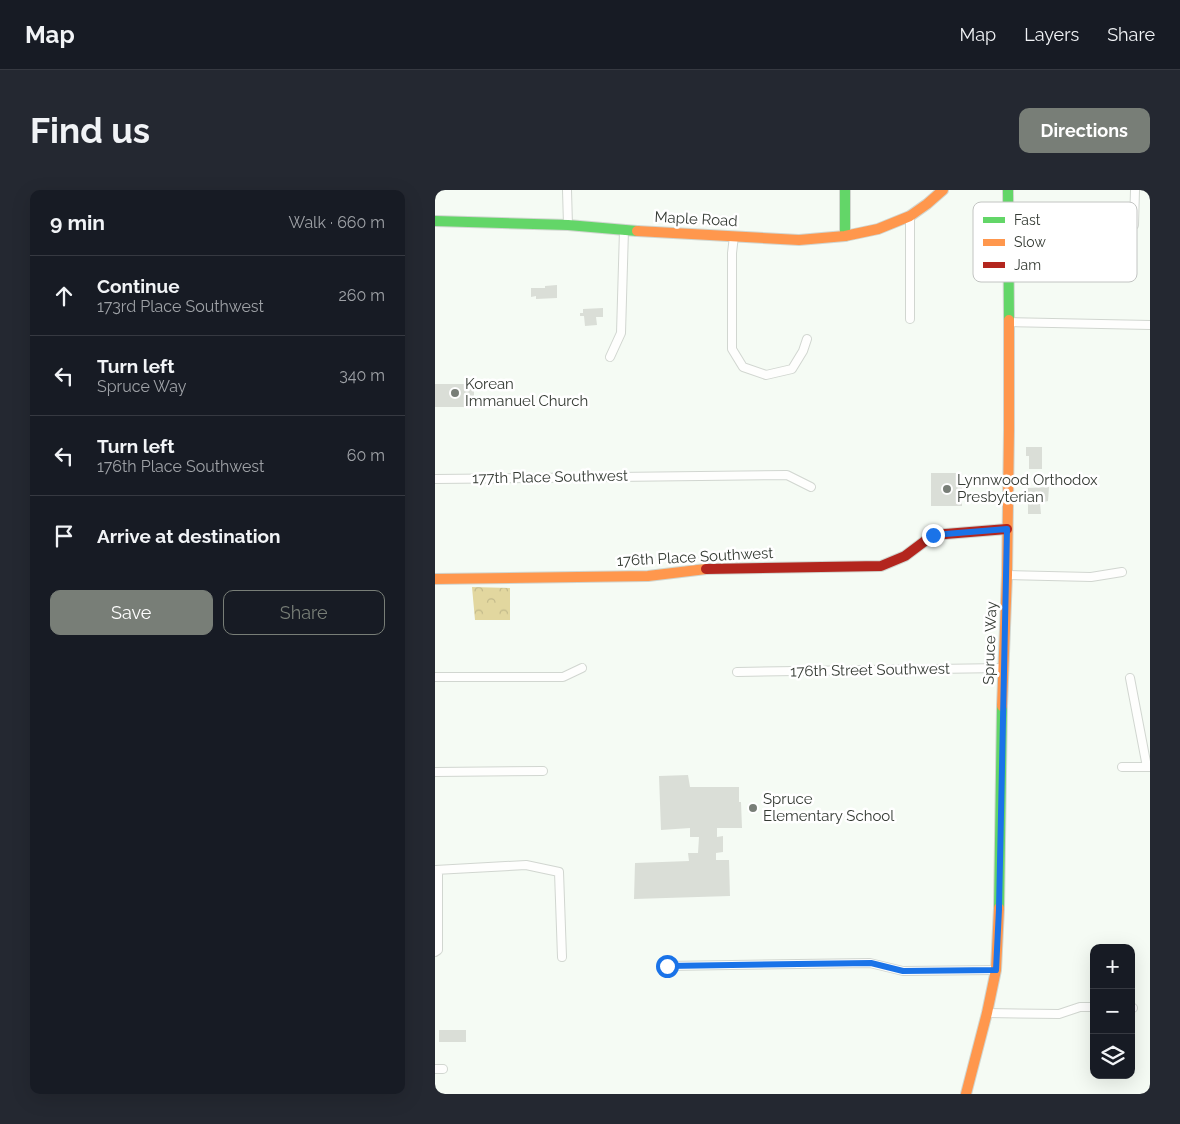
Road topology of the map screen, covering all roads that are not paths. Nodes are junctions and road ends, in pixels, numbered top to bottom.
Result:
1 (567, 190) edge
2 (845, 190) edge
3 (943, 190) edge
4 (910, 216) junction
5 (435, 221) edge
6 (569, 225) junction
7 (624, 230) junction
8 (734, 236) junction
9 (845, 236) junction
10 (1008, 282) edge
11 (910, 319) dead end
12 (1008, 322) junction
13 (1149, 325) edge
14 (807, 339) dead end
15 (610, 357) dead end
16 (435, 479) edge
17 (811, 487) dead end
18 (1007, 529) junction
19 (1122, 572) dead end
20 (1007, 575) junction
21 (435, 578) edge
22 (583, 668) dead end
23 (1003, 668) junction
24 (737, 672) dead end
25 (435, 677) edge
26 (1130, 678) dead end
27 (1149, 767) edge
28 (1122, 768) dead end
29 (543, 771) dead end
30 (435, 772) edge
31 (436, 870) edge
32 (435, 952) edge
33 (563, 957) dead end
34 (667, 966) dead end
35 (996, 970) junction
36 (1090, 1007) edge
37 (987, 1013) junction
38 (966, 1094) edge

1 - 6 street
2 - 9 street
3 - 4 street, Maple Road
4 - 9 street, Maple Road
4 - 11 street
5 - 6 street, Maple Road
6 - 7 street, Maple Road
7 - 8 street, Maple Road
7 - 15 street
8 - 9 street, Maple Road
8 - 14 street
10 - 12 street, Spruce Way
12 - 13 street
12 - 18 street, Spruce Way
16 - 17 street, 177th Place Southwest
18 - 20 street, Spruce Way
18 - 21 street, 176th Place Southwest
19 - 20 street
20 - 23 street, Spruce Way
22 - 25 street
23 - 24 street, 176th Street Southwest
23 - 35 street, Spruce Way
26 - 27 street
27 - 28 street
29 - 30 street
31 - 32 street
31 - 33 street
34 - 35 street
35 - 37 street, Spruce Way
36 - 37 street
37 - 38 street, Spruce Way

